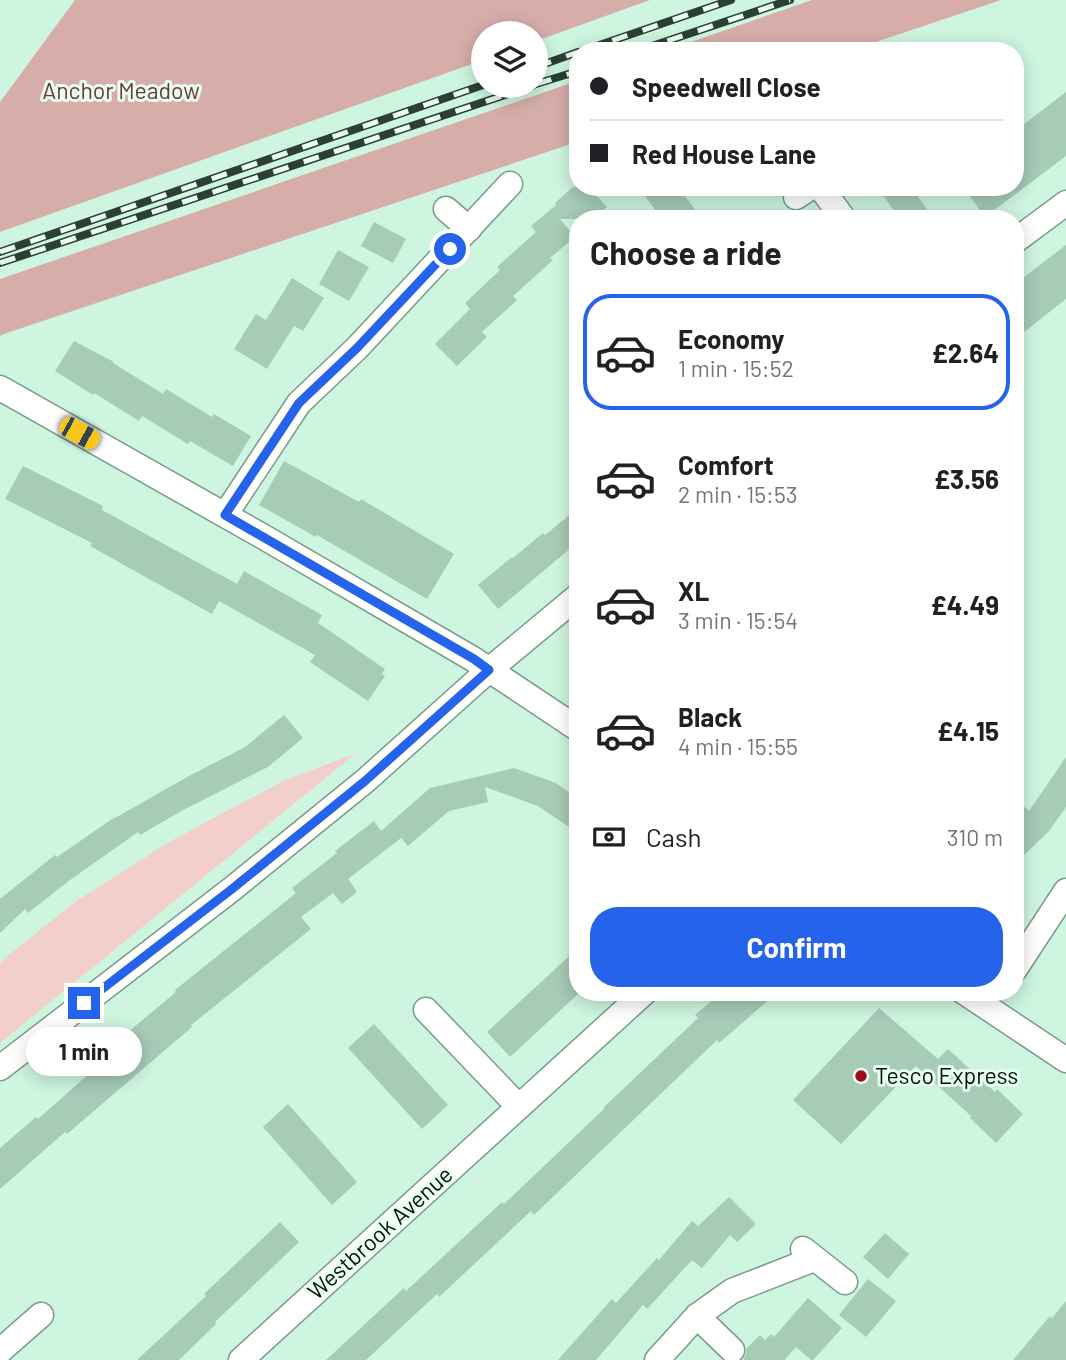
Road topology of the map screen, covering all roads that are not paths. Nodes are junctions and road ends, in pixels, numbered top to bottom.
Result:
1 (510, 184) dead end
2 (1066, 202) edge
3 (446, 209) dead end
4 (469, 229) junction
5 (1024, 234) edge
6 (0, 388) edge
7 (225, 515) junction
8 (569, 603) edge
9 (489, 670) junction
10 (569, 723) edge
11 (1066, 891) edge
12 (1024, 956) edge
13 (635, 1001) edge
14 (995, 1001) edge
15 (426, 1010) dead end
16 (1066, 1060) edge
17 (0, 1068) edge
18 (518, 1107) junction
19 (845, 1282) dead end
20 (41, 1315) dead end
21 (697, 1316) junction
22 (0, 1350) edge
23 (732, 1350) dead end
24 (241, 1360) edge
25 (657, 1360) edge

1 - 4 street
2 - 5 street
3 - 4 street
4 - 7 street
6 - 7 street
7 - 9 street
8 - 9 street
9 - 10 street
9 - 17 street
11 - 12 street
13 - 18 street, Westbrook Avenue
14 - 16 street
15 - 18 street
18 - 24 street, Westbrook Avenue
19 - 21 street
20 - 22 street
21 - 23 street
21 - 25 street

